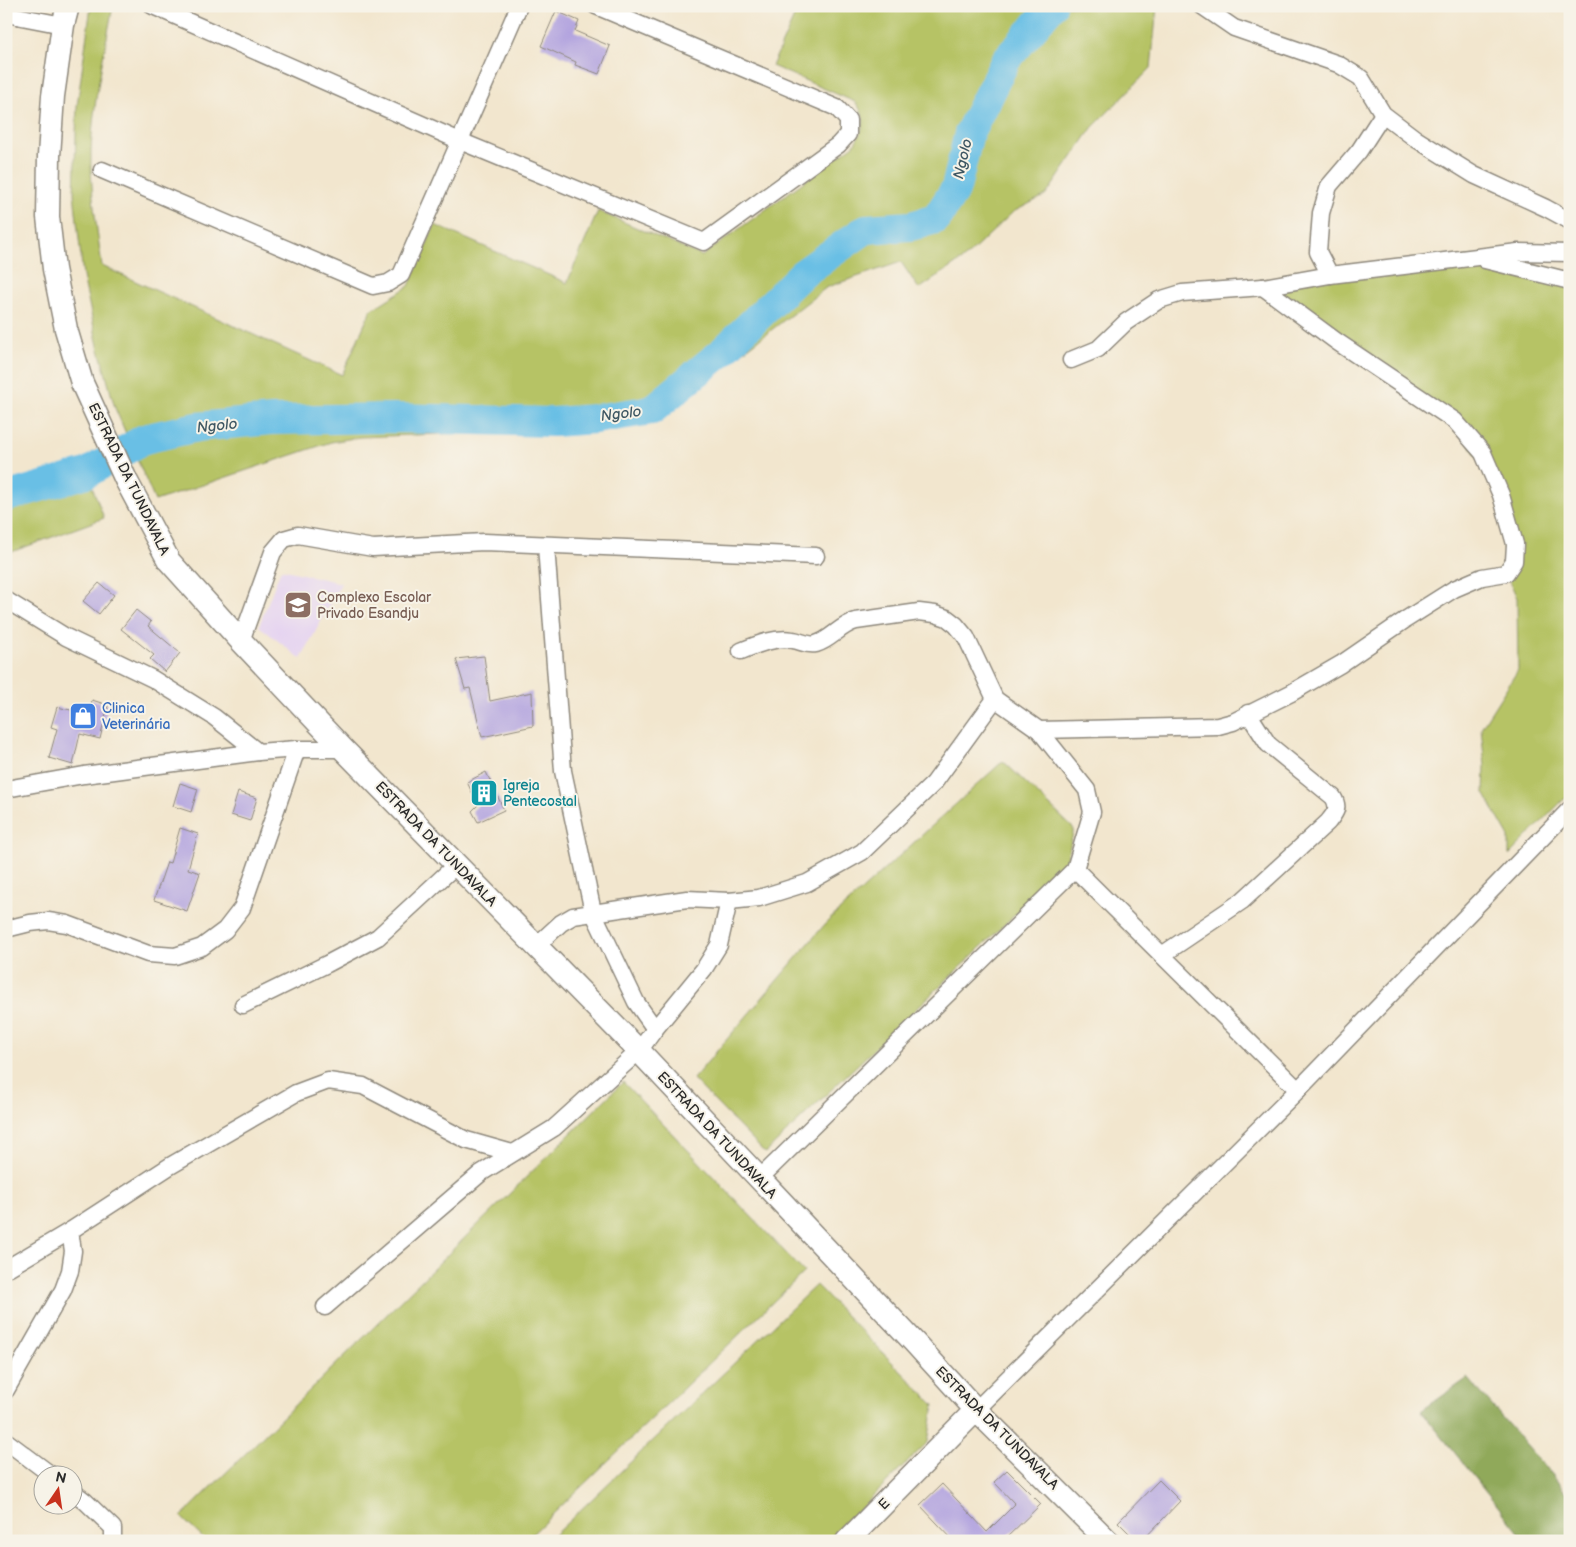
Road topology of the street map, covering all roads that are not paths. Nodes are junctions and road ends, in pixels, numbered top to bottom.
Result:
1 (153, 6) edge
2 (519, 6) edge
3 (596, 6) edge
4 (1202, 6) edge
5 (6, 14) edge
6 (65, 15) edge
7 (1383, 114) junction
8 (460, 141) junction
9 (102, 170) dead end
10 (1570, 222) edge
11 (1570, 253) edge
12 (1473, 257) junction
13 (1330, 275) junction
14 (1570, 281) edge
15 (1264, 286) junction
16 (1071, 360) dead end
17 (546, 546) junction
18 (816, 556) dead end
19 (7, 602) edge
20 (241, 641) junction
21 (741, 651) dead end
22 (995, 700) junction
23 (1248, 713) junction
24 (1038, 730) junction
25 (297, 749) junction
26 (344, 749) junction
27 (258, 752) junction
28 (6, 789) edge
29 (1570, 809) edge
30 (456, 865) junction
31 (1076, 870) junction
32 (729, 901) junction
33 (593, 912) junction
34 (6, 929) edge
35 (536, 946) junction
36 (1162, 955) junction
37 (243, 1005) dead end
38 (655, 1028) junction
39 (639, 1051) junction
40 (1298, 1090) junction
41 (512, 1153) junction
42 (759, 1179) junction
43 (70, 1231) junction
44 (6, 1269) edge
45 (325, 1307) dead end
46 (6, 1390) edge
47 (976, 1410) junction
48 (6, 1441) edge
49 (37, 1464) edge
50 (82, 1499) edge
51 (113, 1541) edge
52 (847, 1541) edge
53 (1108, 1541) edge

1 - 8 street
2 - 8 street
3 - 8 street
4 - 7 street
5 - 6 street
6 - 20 main road, ESTRADA DA TUNDAVALA
7 - 10 street
7 - 13 street
8 - 9 street
11 - 12 street
12 - 13 street
12 - 14 street
13 - 15 street
15 - 16 street
15 - 23 street
17 - 18 street
17 - 20 street
17 - 33 street
19 - 27 street
20 - 26 main road, ESTRADA DA TUNDAVALA
21 - 22 street
22 - 24 street
22 - 32 street
23 - 24 street
23 - 36 street
24 - 31 street
25 - 26 street
25 - 27 street
25 - 34 street
26 - 30 main road, ESTRADA DA TUNDAVALA
27 - 28 street
29 - 40 street
30 - 35 main road, ESTRADA DA TUNDAVALA
30 - 37 street
31 - 36 street
31 - 42 street
32 - 33 street
32 - 38 street
33 - 35 street
33 - 38 street
35 - 39 main road, ESTRADA DA TUNDAVALA
36 - 40 street
38 - 39 street
39 - 41 street
39 - 42 main road, ESTRADA DA TUNDAVALA
40 - 47 street
41 - 43 street
41 - 45 street
42 - 47 main road, ESTRADA DA TUNDAVALA
43 - 44 street
43 - 46 street
47 - 52 main road, E
47 - 53 main road, ESTRADA DA TUNDAVALA
48 - 49 street
50 - 51 street

